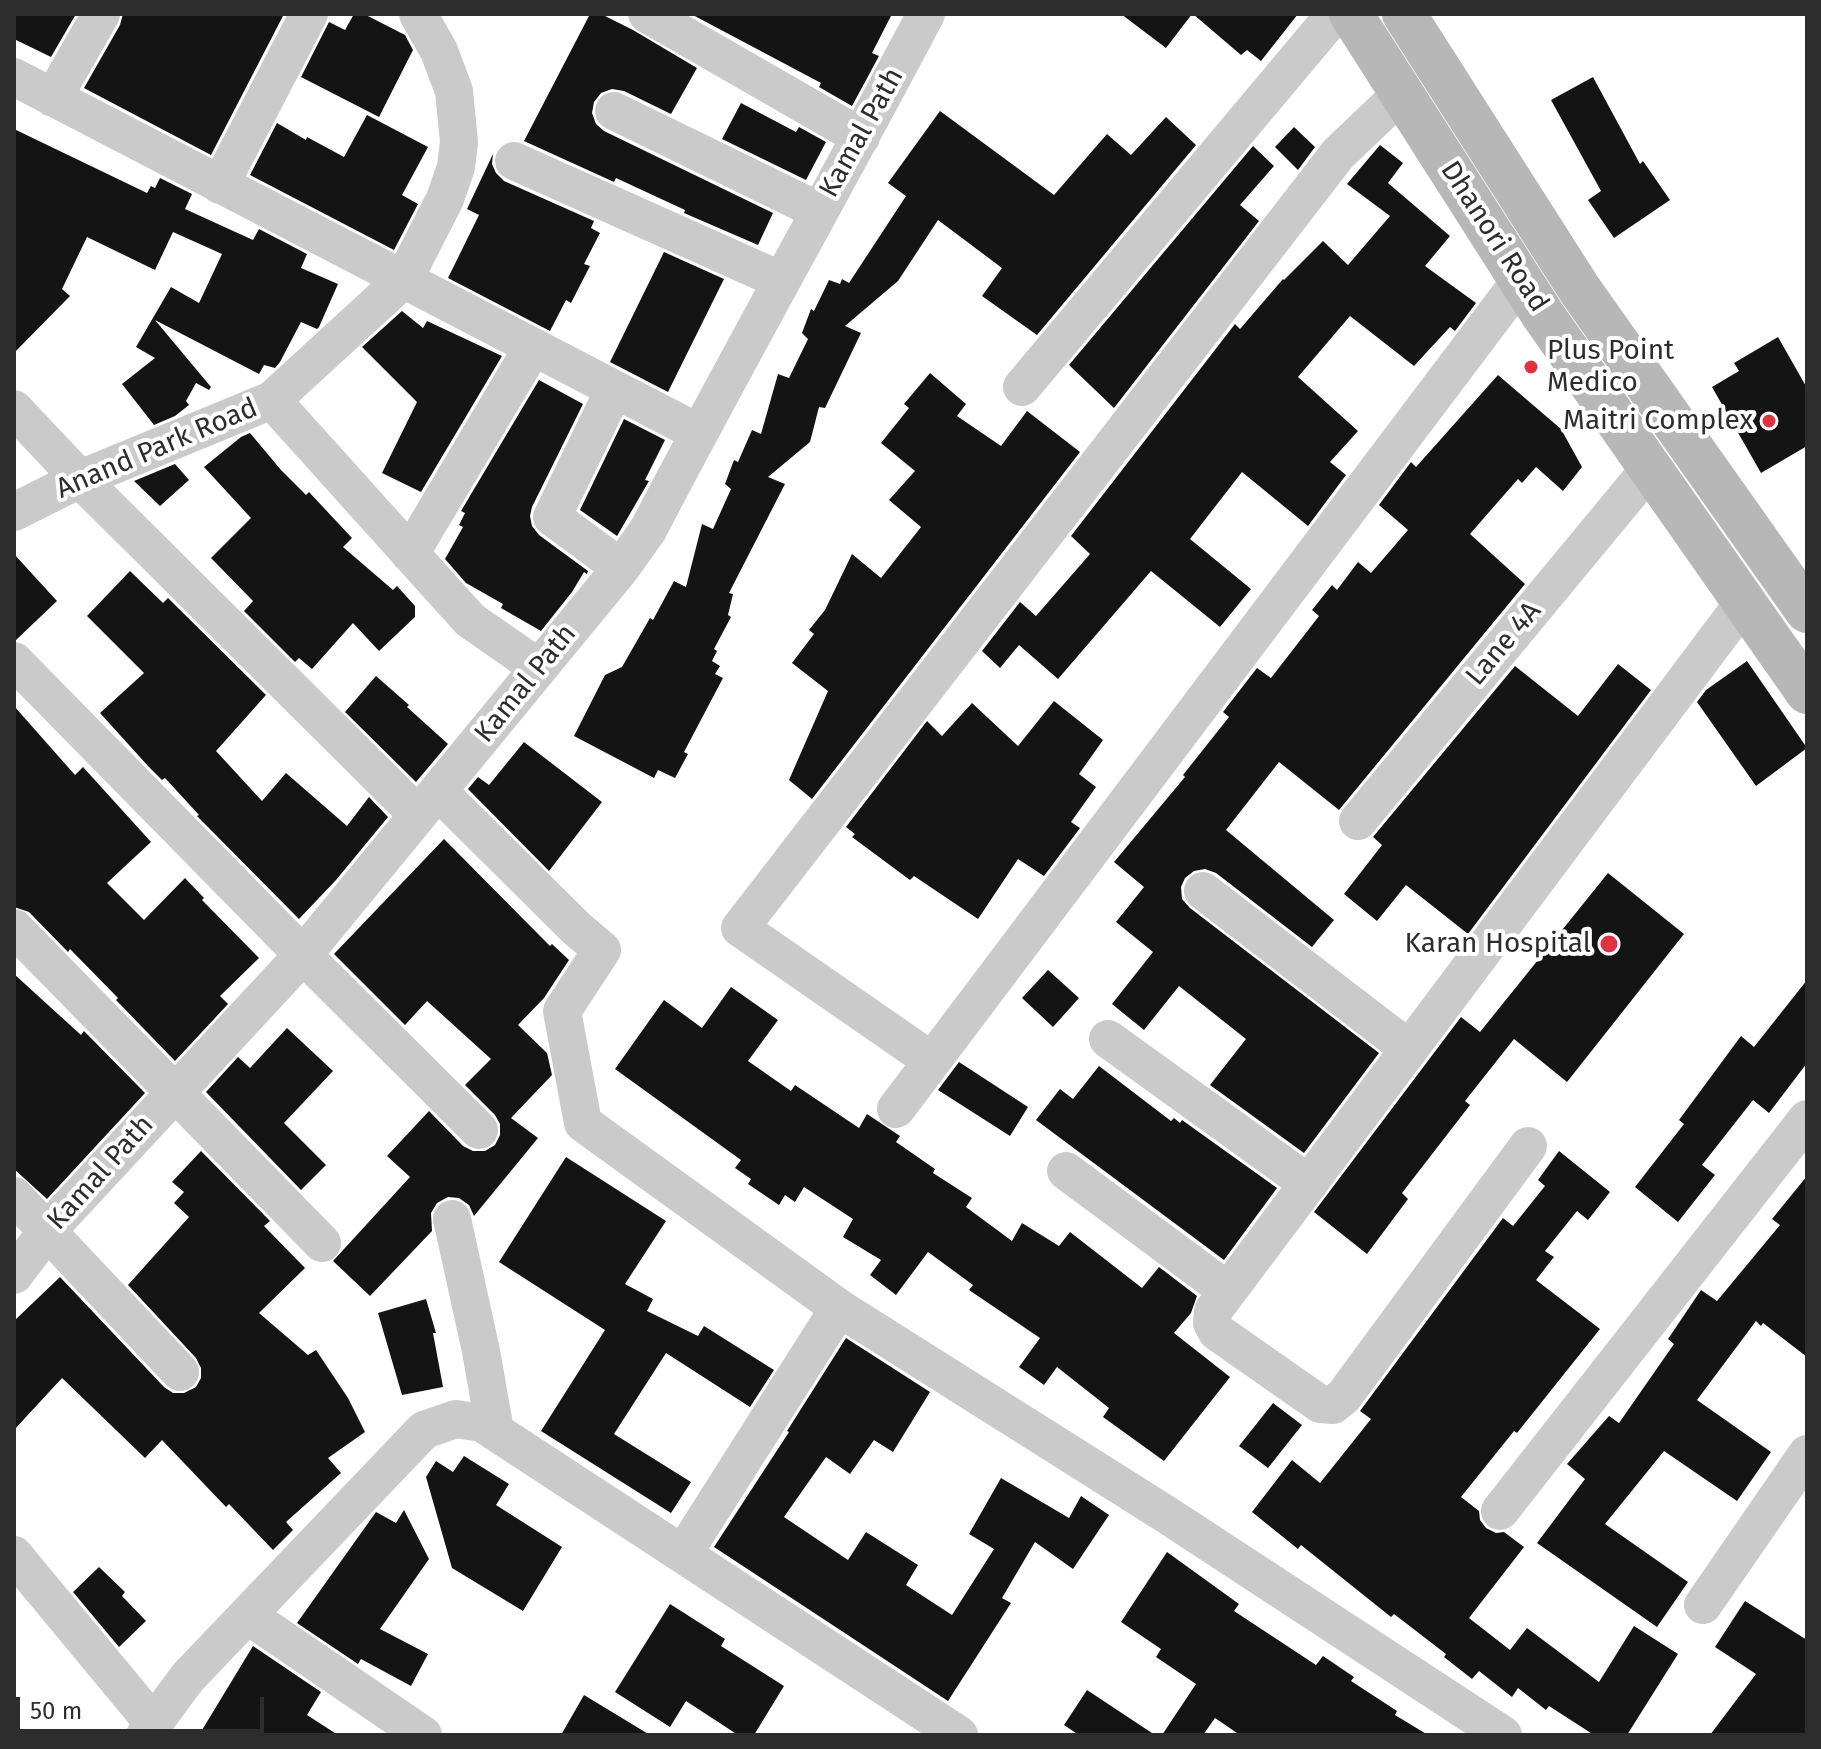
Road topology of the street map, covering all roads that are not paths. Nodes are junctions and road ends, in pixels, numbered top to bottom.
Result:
1 (101, 14) edge
2 (309, 14) edge
3 (418, 14) edge
4 (647, 14) edge
5 (926, 14) edge
6 (1404, 14) edge
7 (1351, 22) edge
8 (14, 77) edge
9 (1402, 93) junction
10 (53, 98) junction
11 (614, 111) dead end
12 (861, 137) junction
13 (514, 161) dead end
14 (1513, 184) junction
15 (220, 185) junction
16 (1475, 208) junction
17 (819, 211) junction
18 (404, 279) junction
19 (780, 280) junction
20 (1521, 280) junction
21 (533, 347) junction
22 (1022, 387) dead end
23 (614, 390) junction
24 (272, 400) junction
25 (14, 409) edge
26 (699, 433) junction
27 (1651, 467) junction
28 (80, 479) junction
29 (14, 512) edge
30 (410, 554) junction
31 (621, 568) junction
32 (1745, 601) junction
33 (1807, 611) edge
34 (14, 661) edge
35 (539, 668) junction
36 (1807, 692) edge
37 (427, 803) junction
38 (1358, 821) dead end
39 (1203, 891) dead end
40 (14, 928) edge
41 (303, 955) junction
42 (1108, 1039) dead end
43 (1409, 1049) junction
44 (932, 1061) junction
45 (175, 1092) junction
46 (896, 1109) dead end
47 (1807, 1119) edge
48 (479, 1130) dead end
49 (1528, 1146) dead end
50 (1066, 1171) dead end
51 (1309, 1184) junction
52 (14, 1196) edge
53 (452, 1219) dead end
54 (47, 1231) junction
55 (322, 1243) dead end
56 (14, 1275) edge
57 (1228, 1291) junction
58 (839, 1308) junction
59 (180, 1372) dead end
60 (495, 1431) junction
61 (1807, 1454) edge
62 (1500, 1511) dead end
63 (683, 1554) junction
64 (14, 1555) edge
65 (1703, 1605) dead end
66 (247, 1615) junction
67 (920, 1725) edge
68 (150, 1729) edge
69 (423, 1735) edge
70 (959, 1735) edge
71 (1502, 1735) edge

1 - 10 street
2 - 15 street
3 - 18 street, Anand Park Road
4 - 12 street
5 - 12 street, Kamal Path
6 - 7 main road
6 - 14 main road, Dhanori Road
7 - 9 main road, Dhanori Road
7 - 22 street
8 - 10 street
9 - 16 main road, Dhanori Road
9 - 44 street
10 - 15 street
11 - 17 street
12 - 17 street, Kamal Path
13 - 19 street
14 - 16 main road
14 - 33 main road, Dhanori Road
15 - 18 street
16 - 20 main road, Dhanori Road
17 - 19 street, Kamal Path
18 - 21 street
18 - 24 street, Anand Park Road
19 - 26 street, Kamal Path
20 - 27 main road, Dhanori Road
20 - 44 street
21 - 23 street
21 - 30 street
23 - 26 street
23 - 31 street
24 - 28 street, Anand Park Road
24 - 30 street
25 - 28 street
26 - 31 street, Kamal Path
27 - 32 main road, Dhanori Road
27 - 38 street, Lane 4A
28 - 29 street, Anand Park Road
28 - 37 street
30 - 35 street
31 - 35 street, Kamal Path
32 - 36 main road, Dhanori Road
32 - 43 street
34 - 41 street
35 - 37 street, Kamal Path
37 - 41 street, Kamal Path
37 - 58 street
39 - 43 street
40 - 45 street
41 - 45 street, Kamal Path
41 - 48 street
42 - 51 street
43 - 51 street
44 - 46 street
45 - 54 street, Kamal Path
45 - 55 street
47 - 62 street
49 - 57 street
50 - 57 street
51 - 57 street
52 - 54 street
53 - 60 street
54 - 56 street, Kamal Path
54 - 59 street
58 - 63 street
58 - 71 street
60 - 63 street
60 - 66 street
61 - 65 street
63 - 67 street
64 - 68 street
66 - 68 street
66 - 69 street
67 - 70 street

